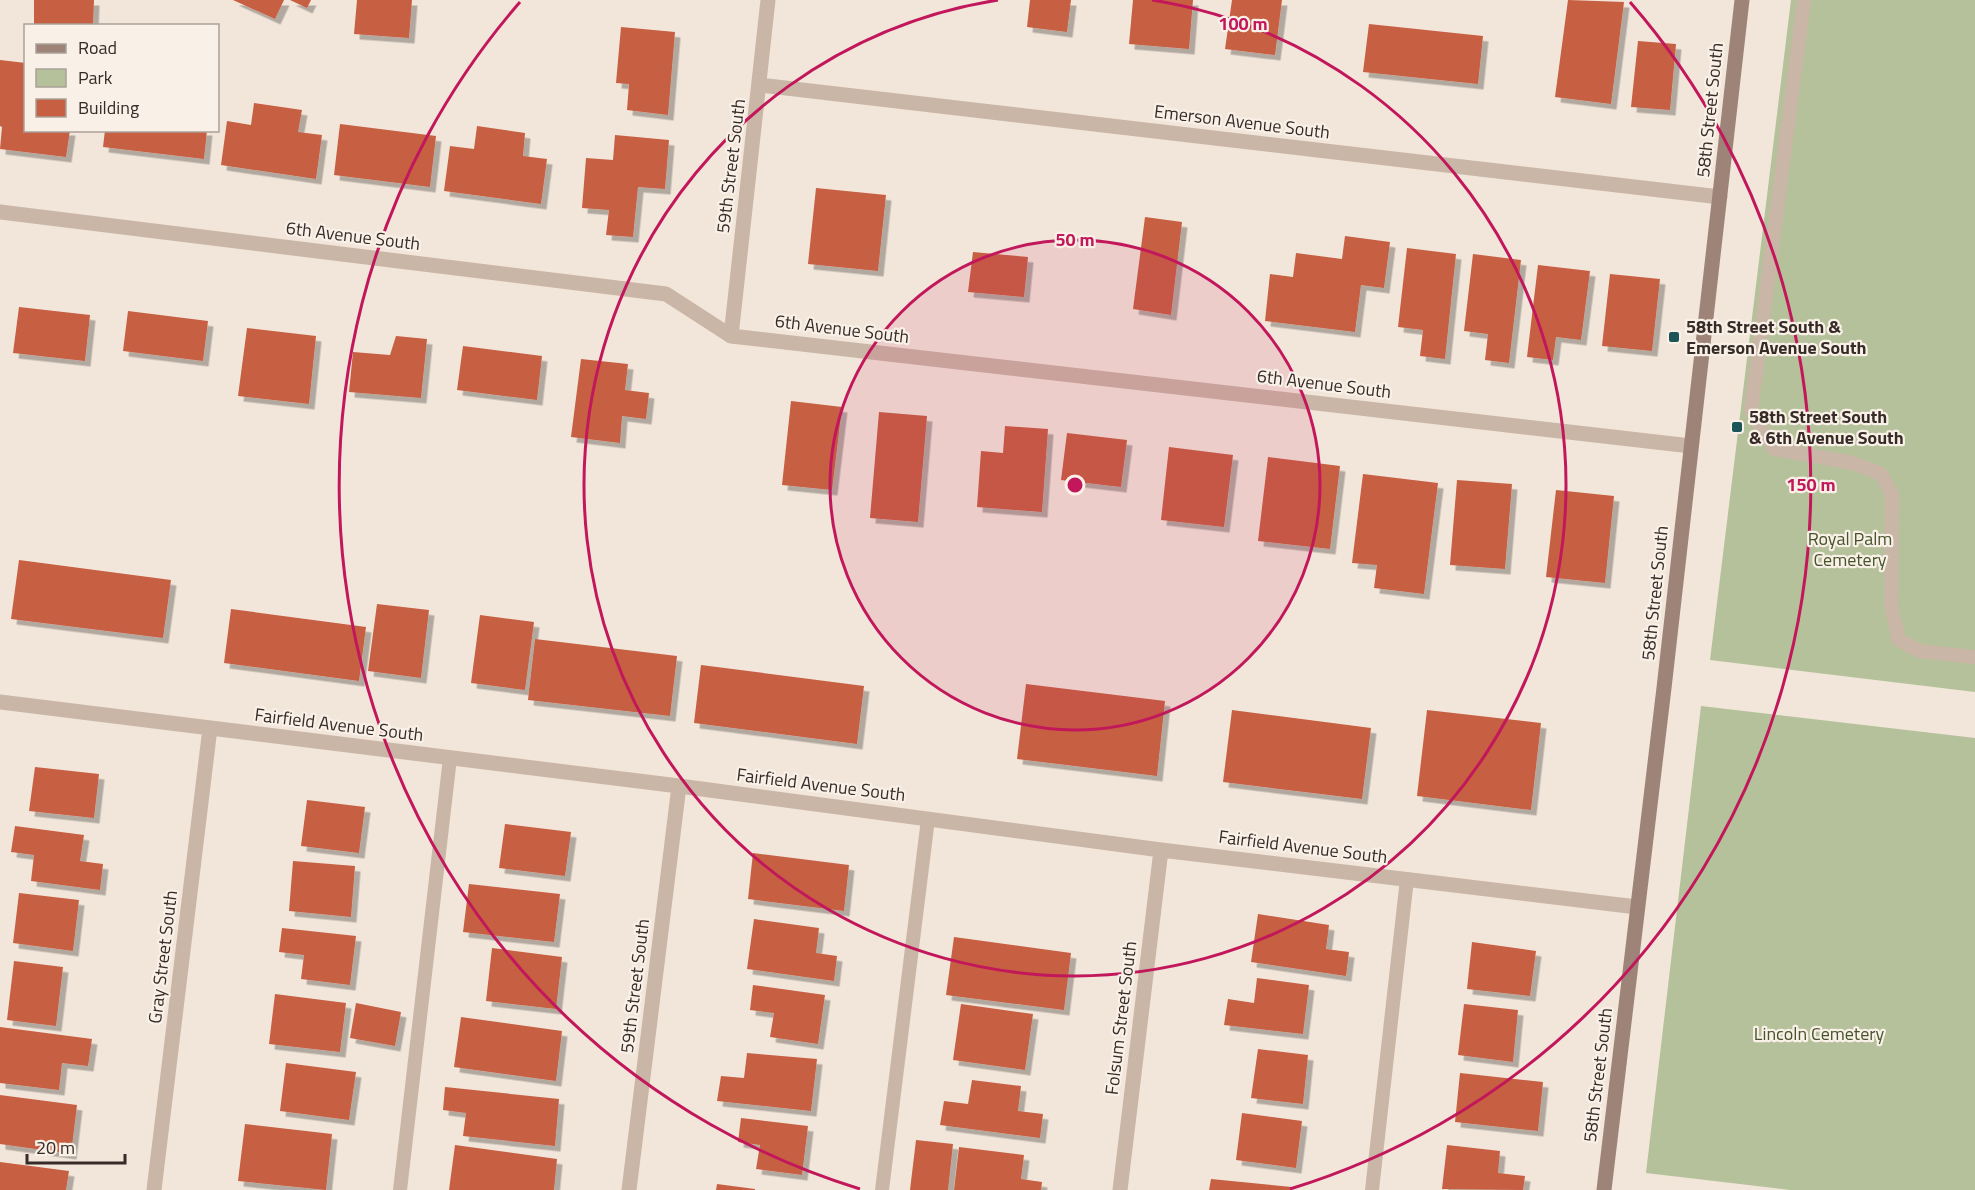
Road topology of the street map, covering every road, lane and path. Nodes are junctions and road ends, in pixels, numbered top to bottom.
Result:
1 (768, 0) edge
2 (1742, 0) edge
3 (1804, 0) edge
4 (760, 85) junction
5 (1720, 197) junction
6 (0, 212) edge
7 (730, 336) junction
8 (1691, 446) junction
9 (1975, 657) edge
10 (0, 702) edge
11 (210, 728) junction
12 (450, 758) junction
13 (679, 786) junction
14 (928, 819) junction
15 (1161, 850) junction
16 (1407, 879) junction
17 (1637, 907) junction
18 (154, 1190) edge
19 (400, 1190) edge
20 (629, 1190) edge
21 (882, 1190) edge
22 (1120, 1190) edge
23 (1372, 1190) edge
24 (1604, 1190) edge

1 - 4 street, 59th Street South
2 - 5 street, 58th Street South
3 - 9 lane
4 - 5 street, Emerson Avenue South
4 - 7 street, 59th Street South
5 - 8 street, 58th Street South
6 - 7 street, 6th Avenue South
7 - 8 street, 6th Avenue South
8 - 17 street, 58th Street South
10 - 11 street, Fairfield Avenue South
11 - 12 street, Fairfield Avenue South
11 - 18 street, Gray Street South
12 - 13 street, Fairfield Avenue South
12 - 19 lane
13 - 14 street, Fairfield Avenue South
13 - 20 street, 59th Street South
14 - 15 street, Fairfield Avenue South
14 - 21 lane
15 - 16 street, Fairfield Avenue South
15 - 22 street, Folsum Street South
16 - 17 street, Fairfield Avenue South
16 - 23 lane
17 - 24 street, 58th Street South

